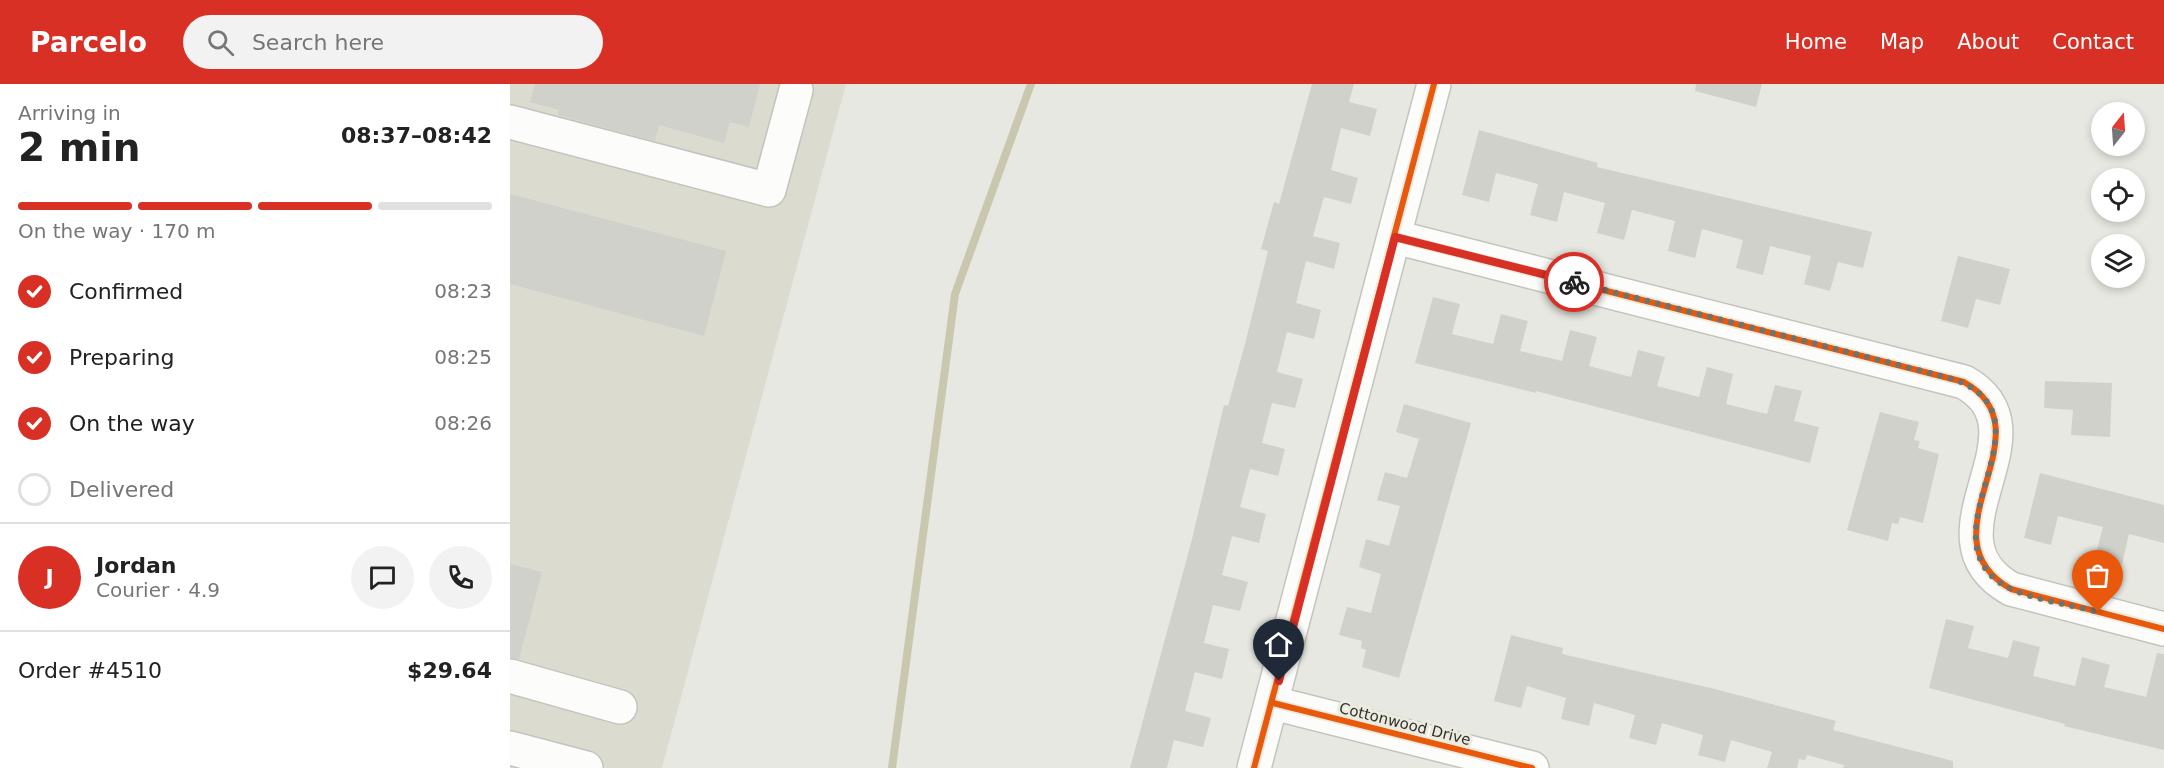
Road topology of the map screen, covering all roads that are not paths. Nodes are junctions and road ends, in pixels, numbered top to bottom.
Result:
1 (1434, 84) edge
2 (795, 90) dead end
3 (510, 122) edge
4 (1395, 237) junction
5 (2164, 629) edge
6 (510, 676) edge
7 (1273, 703) junction
8 (620, 707) dead end
9 (510, 748) edge
10 (586, 768) edge
11 (1254, 768) edge
12 (1532, 768) edge

1 - 4 street
2 - 3 street
4 - 5 street
4 - 7 street
6 - 8 street
7 - 11 street
7 - 12 street, Cottonwood Drive
9 - 10 street

